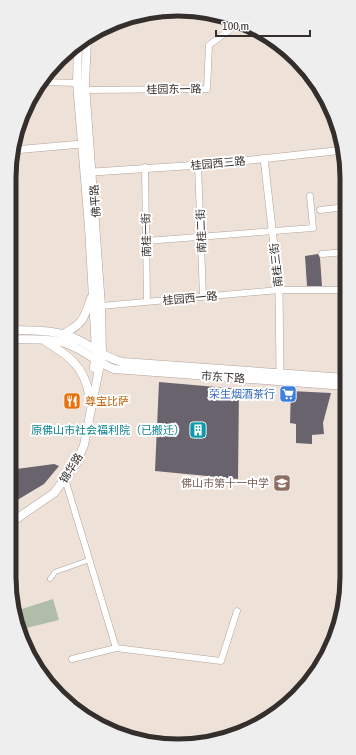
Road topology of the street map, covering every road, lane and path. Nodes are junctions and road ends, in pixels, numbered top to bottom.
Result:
1 (232, 26) edge
2 (87, 44) edge
3 (78, 50) edge
4 (47, 82) edge
5 (77, 83) junction
6 (86, 90) junction
7 (82, 144) junction
8 (18, 150) edge
9 (338, 151) edge
10 (264, 158) junction
11 (198, 165) junction
12 (145, 167) junction
13 (93, 172) junction
14 (310, 196) dead end
15 (340, 208) edge
16 (320, 210) dead end
17 (272, 232) junction
18 (201, 237) junction
19 (146, 240) junction
20 (340, 252) edge
21 (322, 254) dead end
22 (278, 290) junction
23 (340, 290) edge
24 (93, 293) junction
25 (203, 297) junction
26 (147, 302) junction
27 (102, 306) junction
28 (16, 331) edge
29 (63, 334) junction
30 (16, 339) edge
31 (45, 341) junction
32 (99, 352) junction
33 (97, 362) junction
34 (280, 373) junction
35 (340, 378) edge
36 (340, 386) edge
37 (89, 394) junction
38 (65, 479) junction
39 (16, 513) edge
40 (16, 519) edge
41 (89, 560) junction
42 (50, 579) dead end
43 (237, 611) dead end
44 (116, 648) junction
45 (72, 659) dead end

1 - 6 street, 桂园东一路
2 - 6 main road, 佛平路
3 - 5 main road, 佛平路
4 - 5 street
5 - 7 main road, 佛平路
6 - 13 main road, 佛平路
7 - 8 street
7 - 24 main road, 佛平路
9 - 10 street, 桂园西三路
10 - 11 street, 桂园西三路
10 - 17 street, 南桂三街
11 - 12 street, 桂园西三路
11 - 18 street, 南桂二街
12 - 13 street, 桂园西三路
12 - 19 street, 南桂一街
13 - 27 main road, 佛平路
14 - 17 street
15 - 16 street
17 - 18 street
17 - 22 street, 南桂三街
18 - 19 street
18 - 25 street, 南桂二街
19 - 26 street, 南桂一街
20 - 21 street
22 - 23 street, 桂园西一路
22 - 25 street, 桂园西一路
22 - 34 street, 南桂三街
24 - 29 main road
24 - 32 main road, 佛平路
25 - 26 street, 桂园西一路
26 - 27 street, 桂园西一路
27 - 32 main road, 佛平路
28 - 29 main road, 市东下路
29 - 32 main road, 市东下路
30 - 31 main road, 市东下路
31 - 33 main road, 市东下路
31 - 37 main road
32 - 33 main road, 佛平路
32 - 34 main road, 市东下路
33 - 36 main road, 市东下路
33 - 37 main road, 锦华路
33 - 38 main road, 锦华路
34 - 35 main road, 市东下路
37 - 39 main road, 锦华路
38 - 40 main road, 锦华路
38 - 41 street
41 - 42 street
41 - 44 street
43 - 44 street
44 - 45 street

